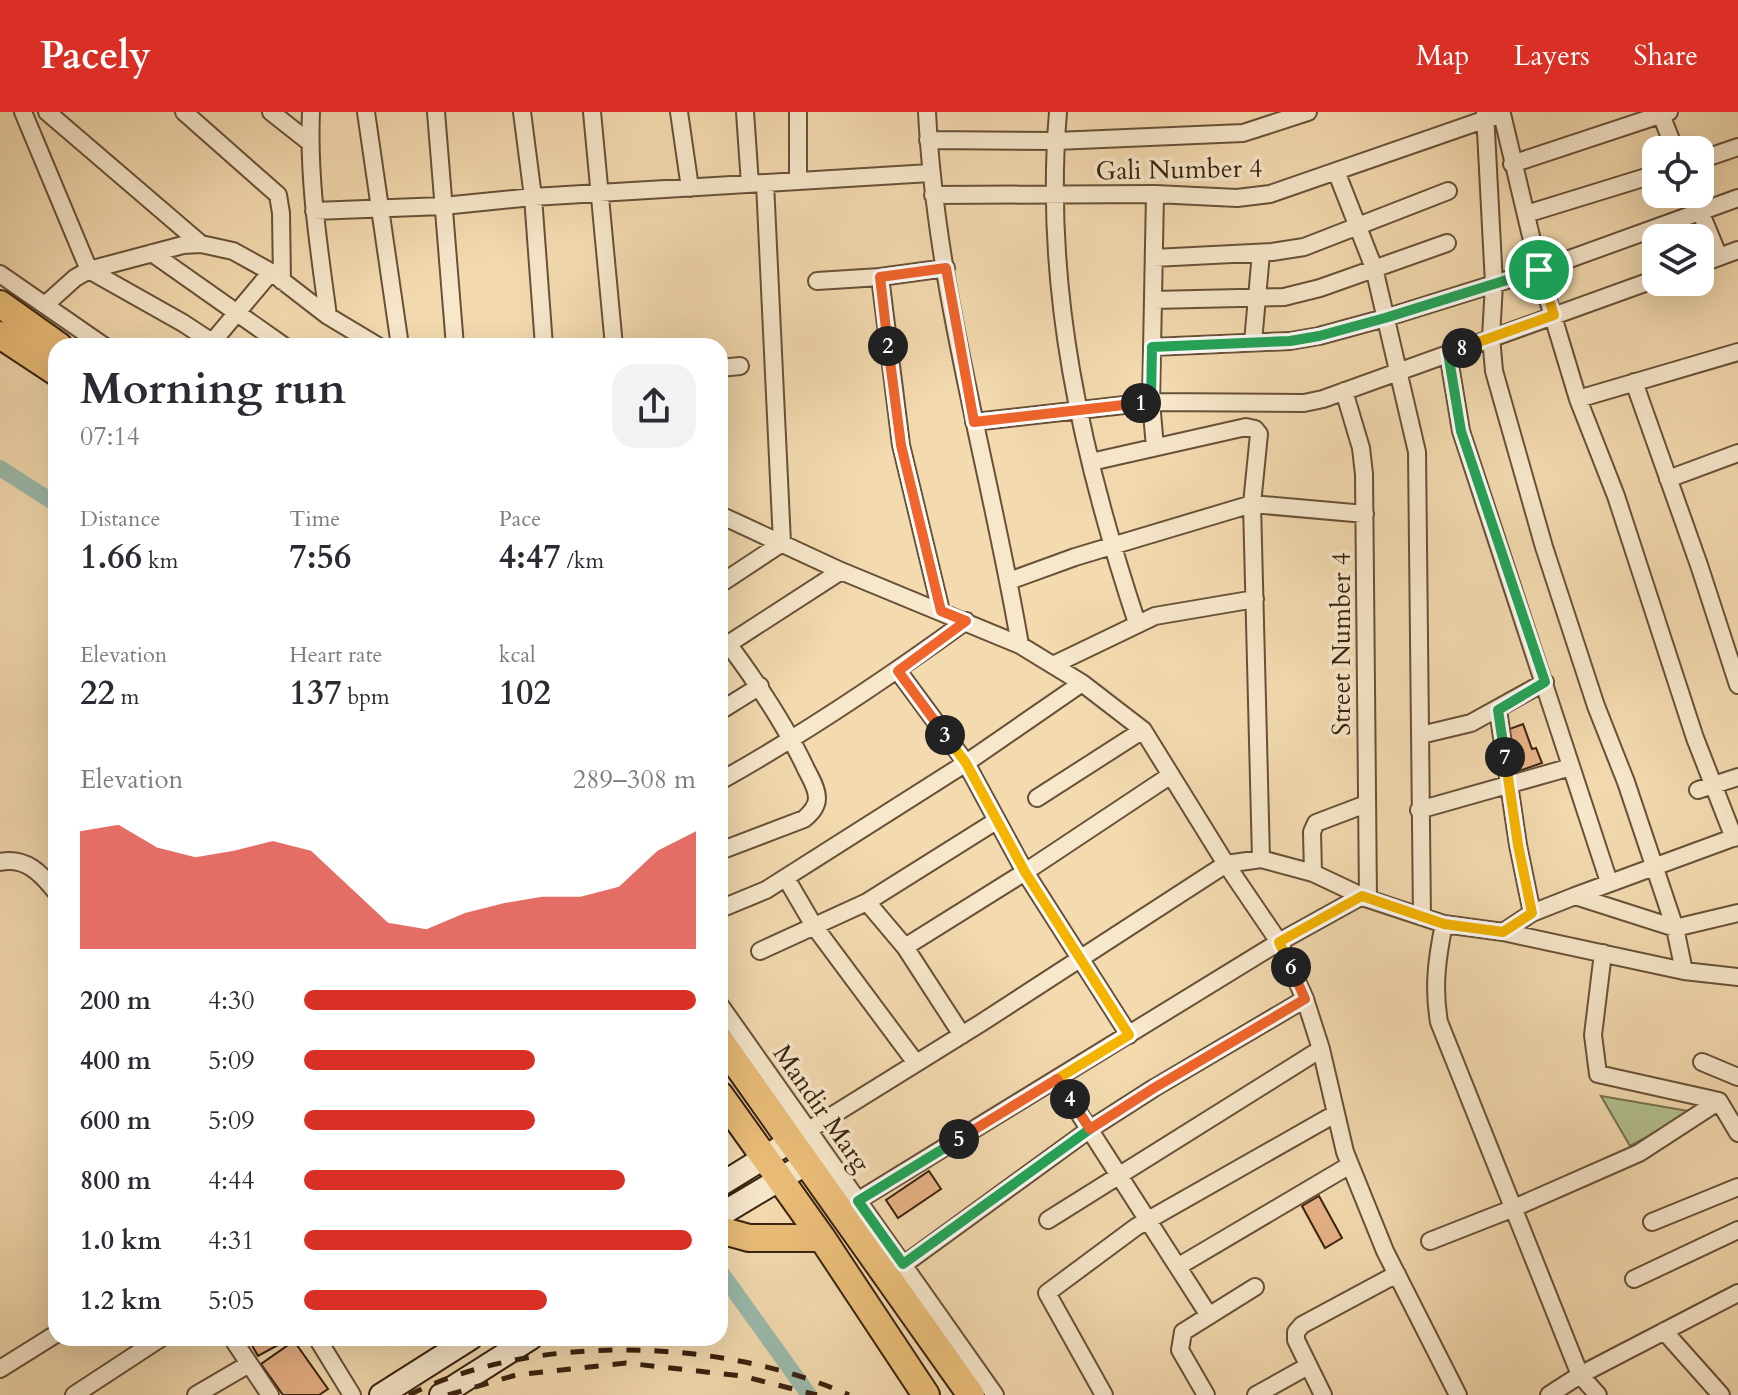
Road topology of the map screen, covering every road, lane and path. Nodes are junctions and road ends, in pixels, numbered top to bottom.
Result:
1 (39, 112) edge
2 (47, 112) edge
3 (184, 112) edge
4 (271, 112) edge
5 (311, 112) edge
6 (366, 112) edge
7 (436, 112) edge
8 (522, 112) edge
9 (592, 112) edge
10 (679, 112) edge
11 (745, 112) edge
12 (798, 112) edge
13 (927, 112) edge
14 (1058, 112) edge
15 (1308, 112) edge
16 (1663, 113) edge
17 (1496, 114) edge
18 (25, 119) edge
19 (1670, 136) edge
20 (928, 140) junction
21 (1056, 141) junction
22 (309, 142) junction
23 (1738, 147) edge
24 (1714, 155) edge
25 (1512, 164) junction
26 (1336, 171) junction
27 (930, 173) junction
28 (1642, 178) edge
29 (798, 181) junction
30 (758, 184) junction
31 (690, 188) junction
32 (1448, 191) dead end
33 (599, 193) junction
34 (1155, 194) junction
35 (933, 195) junction
36 (1054, 195) junction
37 (533, 197) junction
38 (1738, 198) edge
39 (443, 206) junction
40 (379, 207) junction
41 (1699, 208) edge
42 (314, 211) junction
43 (1700, 211) junction
44 (1526, 214) junction
45 (1356, 225) junction
46 (1447, 243) dead end
47 (201, 244) junction
48 (1738, 250) edge
49 (152, 253) junction
50 (1261, 253) junction
51 (1719, 257) junction
52 (1154, 258) junction
53 (1714, 259) edge
54 (946, 268) junction
55 (1374, 268) junction
56 (89, 270) junction
57 (1539, 270) junction
58 (0, 274) edge
59 (276, 276) junction
60 (880, 277) junction
61 (817, 281) dead end
62 (1494, 284) junction
63 (1642, 284) edge
64 (1258, 298) junction
65 (1153, 300) junction
66 (0, 304) edge
67 (45, 305) junction
68 (237, 314) junction
69 (1554, 315) junction
70 (328, 316) junction
71 (1385, 318) junction
72 (0, 335) edge
73 (1491, 337) junction
74 (48, 338) edge
75 (92, 338) edge
76 (201, 338) edge
77 (218, 338) edge
78 (272, 338) edge
79 (365, 338) edge
80 (399, 338) edge
81 (454, 338) edge
82 (543, 338) edge
83 (613, 338) edge
84 (1253, 342) junction
85 (1152, 347) junction
86 (1738, 352) edge
87 (1448, 353) junction
88 (740, 366) dead end
89 (48, 367) edge
90 (728, 367) edge
91 (1400, 371) junction
92 (1634, 382) junction
93 (1344, 391) junction
94 (1578, 399) junction
95 (1151, 402) junction
96 (1078, 410) junction
97 (974, 422) junction
98 (1155, 447) junction
99 (1738, 455) edge
100 (1091, 462) junction
101 (1668, 479) junction
102 (1252, 504) junction
103 (1365, 514) junction
104 (728, 519) edge
105 (782, 543) junction
106 (1112, 546) junction
107 (841, 571) junction
108 (728, 579) edge
109 (1009, 581) junction
110 (1255, 599) junction
111 (941, 611) junction
112 (966, 621) junction
113 (1137, 623) junction
114 (728, 644) edge
115 (1020, 645) junction
116 (728, 651) edge
117 (1053, 665) junction
118 (898, 671) junction
119 (1545, 682) junction
120 (1082, 683) junction
121 (1738, 685) edge
122 (760, 686) junction
123 (728, 706) edge
124 (1498, 710) junction
125 (1143, 730) junction
126 (1421, 735) junction
127 (793, 741) junction
128 (966, 763) junction
129 (1571, 767) junction
130 (1171, 775) junction
131 (728, 777) edge
132 (1738, 777) edge
133 (1510, 785) junction
134 (1705, 788) junction
135 (1037, 798) dead end
136 (1366, 804) junction
137 (1419, 810) junction
138 (996, 821) junction
139 (1736, 837) edge
140 (728, 848) edge
141 (1261, 859) junction
142 (0, 862) edge
143 (1226, 864) junction
144 (1656, 867) junction
145 (1025, 872) junction
146 (1313, 873) junction
147 (786, 878) junction
148 (1609, 882) junction
149 (48, 883) edge
150 (1575, 896) junction
151 (1365, 898) junction
152 (867, 902) junction
153 (728, 906) edge
154 (1532, 913) junction
155 (1738, 913) edge
156 (1422, 917) junction
157 (1444, 924) junction
158 (814, 926) junction
159 (1675, 928) junction
160 (1503, 932) junction
161 (1279, 942) junction
162 (905, 947) junction
163 (760, 951) dead end
164 (1603, 953) junction
165 (1080, 959) junction
166 (1684, 971) junction
167 (1738, 977) edge
168 (1305, 999) junction
169 (728, 1018) edge
170 (962, 1035) junction
171 (1129, 1035) junction
172 (1321, 1049) junction
173 (728, 1051) edge
174 (1702, 1062) dead end
175 (916, 1063) junction
176 (1738, 1077) edge
177 (1057, 1079) junction
178 (1719, 1101) junction
179 (728, 1106) edge
180 (1335, 1114) junction
181 (1090, 1129) junction
182 (1738, 1133) edge
183 (799, 1135) junction
184 (764, 1157) junction
185 (807, 1163) junction
186 (1350, 1165) junction
187 (1119, 1175) junction
188 (728, 1180) edge
189 (780, 1180) junction
190 (1738, 1187) edge
191 (849, 1206) junction
192 (1514, 1208) junction
193 (728, 1210) edge
194 (1048, 1220) dead end
195 (1149, 1220) junction
196 (1652, 1222) dead end
197 (1738, 1230) edge
198 (728, 1232) edge
199 (822, 1238) junction
200 (1430, 1241) dead end
201 (1179, 1266) junction
202 (896, 1270) junction
203 (1397, 1274) junction
204 (1634, 1279) dead end
205 (1255, 1287) dead end
206 (1738, 1293) edge
207 (1208, 1314) junction
208 (1664, 1331) junction
209 (48, 1339) edge
210 (149, 1346) edge
211 (237, 1346) edge
212 (322, 1346) edge
213 (458, 1346) edge
214 (518, 1346) edge
215 (249, 1364) junction
216 (1308, 1366) junction
217 (0, 1369) edge
218 (1580, 1375) junction
219 (1556, 1393) edge
220 (74, 1395) edge
221 (196, 1395) edge
222 (270, 1395) edge
223 (352, 1395) edge
224 (381, 1395) edge
225 (441, 1395) edge
226 (926, 1395) edge
227 (971, 1395) edge
228 (995, 1395) edge
229 (1104, 1395) edge
230 (1206, 1395) edge
231 (1256, 1395) edge
232 (1323, 1395) edge
233 (1458, 1395) edge
234 (1598, 1395) edge
235 (1721, 1395) edge

1 - 18 street
2 - 47 street
3 - 59 street
4 - 22 street
5 - 22 street
6 - 40 street
7 - 39 street
8 - 37 street
9 - 33 street
10 - 31 street
11 - 30 street
12 - 29 street
13 - 20 street
14 - 21 street
15 - 21 street
16 - 19 street
16 - 25 street
17 - 25 street
17 - 26 street, Gali Number 4
17 - 62 street
18 - 56 street
20 - 21 street
20 - 27 street
21 - 36 street
22 - 42 street
23 - 24 street
25 - 44 street
26 - 34 street, Gali Number 4
26 - 45 street
27 - 29 street
27 - 35 street
28 - 44 street
29 - 30 street
30 - 31 street
30 - 105 street
31 - 33 street
32 - 45 street
33 - 37 street
33 - 83 street
34 - 36 street, Gali Number 4
34 - 52 street
35 - 36 street, Gali Number 4
35 - 54 street
36 - 96 street
37 - 39 street
37 - 82 street
38 - 43 street
39 - 40 street
39 - 81 street
40 - 42 street
40 - 80 street
41 - 43 street
42 - 70 street
43 - 51 street
43 - 57 street
44 - 57 street
45 - 50 street
45 - 55 street
46 - 55 street
47 - 49 street
47 - 59 street
48 - 51 street
49 - 56 street
49 - 68 street
50 - 52 street
50 - 64 street
51 - 53 street
52 - 65 street
54 - 60 street
54 - 97 street
55 - 64 street
55 - 71 street
56 - 67 street
56 - 76 street
57 - 62 street
57 - 69 street
58 - 67 street
59 - 68 street
59 - 70 street
60 - 61 street
60 - 111 street
62 - 71 street
62 - 73 street
63 - 69 street
64 - 65 street
64 - 84 street
65 - 85 street
66 - 74 main road
67 - 75 street
68 - 77 street
68 - 78 street
69 - 73 street
69 - 94 street
70 - 79 street
71 - 84 street
71 - 91 street
72 - 89 main road
73 - 87 street
73 - 144 street
84 - 85 street
85 - 95 street
86 - 92 street
87 - 91 street
87 - 119 street
88 - 90 street
91 - 93 street
91 - 126 street
92 - 94 street
92 - 101 street
93 - 95 street
93 - 103 street, Street Number 4
94 - 134 street
95 - 96 street
95 - 98 street
96 - 97 street
96 - 100 street
97 - 109 street
98 - 100 street
98 - 102 street
99 - 101 street
100 - 106 street
101 - 121 street
102 - 103 street
102 - 106 street
102 - 110 street
103 - 136 street, Street Number 4
104 - 105 street
105 - 107 street
105 - 108 street
106 - 109 street
106 - 113 street
107 - 111 street
107 - 114 street
109 - 115 street
110 - 113 street
110 - 141 street
111 - 112 street
112 - 115 street
112 - 118 street
113 - 117 street
115 - 117 street
116 - 122 street
117 - 120 street
118 - 127 street
118 - 128 street
119 - 124 street
119 - 129 street
120 - 125 street
120 - 128 street
122 - 123 street
122 - 127 street
124 - 126 street
124 - 133 street
125 - 130 street
125 - 135 street
126 - 137 street
127 - 131 street
127 - 140 street
128 - 138 street
128 - 147 street
129 - 133 street
129 - 148 street
130 - 143 street
130 - 145 street
132 - 134 street
133 - 137 street
133 - 154 street
134 - 139 street
136 - 146 street
136 - 151 street, Street Number 4
137 - 156 street
138 - 145 street
138 - 152 street
139 - 144 street
141 - 143 street
141 - 146 street
142 - 149 street
143 - 161 street
143 - 165 street
144 - 148 street
144 - 159 street
145 - 162 street
145 - 165 street
146 - 151 street
147 - 153 street
147 - 158 street
148 - 150 street
150 - 154 street
150 - 159 street
151 - 156 street
151 - 161 street
152 - 158 street
152 - 162 street
154 - 160 street
155 - 159 street
156 - 157 street
157 - 160 street
157 - 192 street
158 - 163 street
158 - 175 street
159 - 166 street
160 - 164 street
161 - 168 street
161 - 171 street
162 - 170 street
164 - 166 street
164 - 178 street
165 - 170 street
165 - 171 street
166 - 167 street
168 - 172 street
168 - 181 street
169 - 183 street, Mandir Marg
170 - 175 street
171 - 177 street
172 - 180 street
172 - 187 street
173 - 183 main road
174 - 176 street
175 - 183 street
177 - 181 street
177 - 191 street
178 - 182 street
178 - 192 street
179 - 184 main road
180 - 186 street
180 - 195 street
181 - 187 street
181 - 202 street
183 - 184 main road
183 - 185 main road
183 - 191 street, Mandir Marg
184 - 188 main road
184 - 189 main road
185 - 189 main road
185 - 191 main road
186 - 201 street
186 - 203 street
187 - 194 street
187 - 195 street
189 - 193 main road
189 - 199 main road
190 - 196 street
191 - 202 main road
192 - 200 street
192 - 218 street
195 - 201 street
195 - 229 street
197 - 204 street
198 - 199 main road
199 - 226 main road
201 - 207 street
202 - 227 main road
202 - 228 street
203 - 216 street
203 - 233 street
205 - 207 street
206 - 208 street
207 - 230 street
208 - 218 street
208 - 235 street
209 - 217 street
210 - 220 street
211 - 215 street
212 - 223 street
213 - 224 main road
214 - 225 main road
215 - 221 street
215 - 222 street
216 - 231 street
216 - 232 street
218 - 219 street
218 - 234 street

